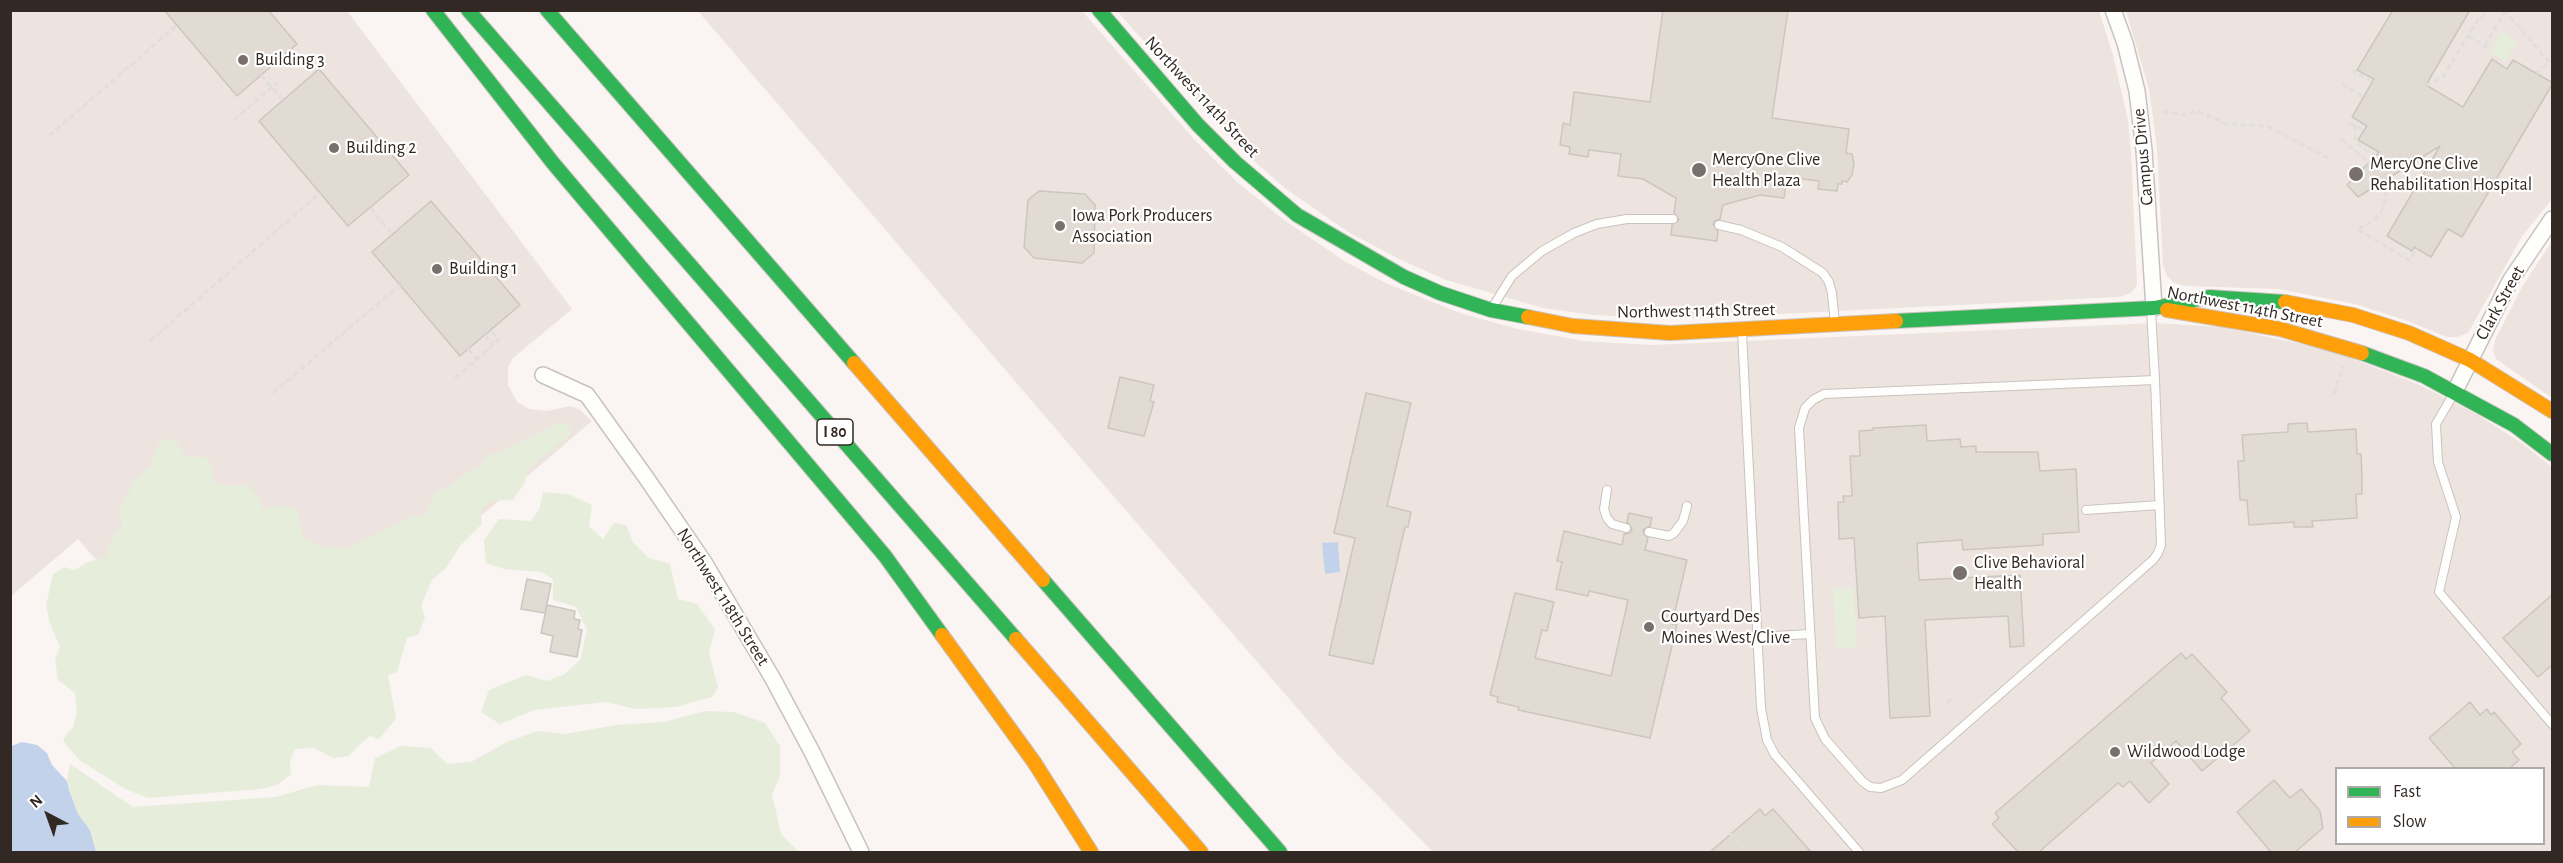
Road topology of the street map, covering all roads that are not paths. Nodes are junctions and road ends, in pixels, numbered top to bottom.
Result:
1 (433, 10) edge
2 (468, 10) edge
3 (547, 10) edge
4 (1099, 10) edge
5 (2112, 10) edge
6 (1673, 219) dead end
7 (2552, 220) edge
8 (1719, 225) dead end
9 (2152, 308) junction
10 (1491, 310) junction
11 (1835, 326) junction
12 (1742, 331) junction
13 (2470, 360) junction
14 (543, 375) dead end
15 (2155, 380) junction
16 (2455, 391) junction
17 (2553, 411) edge
18 (2553, 454) edge
19 (1607, 490) dead end
20 (2160, 505) junction
21 (1687, 506) dead end
22 (2086, 510) dead end
23 (1626, 528) dead end
24 (1649, 532) dead end
25 (1810, 634) junction
26 (1757, 637) junction
27 (2553, 724) edge
28 (1254, 823) junction
29 (861, 852) edge
30 (1091, 852) edge
31 (1201, 852) edge
32 (1280, 852) edge
33 (1290, 852) edge
34 (1859, 852) edge

1 - 30 main road
2 - 31 main road, I 80
3 - 28 main road
4 - 10 main road, Northwest 114th Street
5 - 9 street, Campus Drive
6 - 10 lane
7 - 13 street, Clark Street
8 - 11 lane
9 - 11 main road, Northwest 114th Street
9 - 13 main road, Northwest 114th Street
9 - 15 lane
9 - 16 main road, Northwest 114th Street
10 - 12 main road, Northwest 114th Street
11 - 12 main road, Northwest 114th Street
12 - 26 lane
13 - 16 street, Clark Street
13 - 17 main road, Northwest 114th Street
14 - 29 street, Northwest 118th Street
15 - 20 lane
15 - 25 lane
16 - 18 main road, Northwest 114th Street
16 - 27 lane
19 - 23 lane
20 - 22 lane
20 - 25 lane
21 - 24 lane
25 - 26 lane
26 - 34 lane
28 - 32 main road
28 - 33 main road

